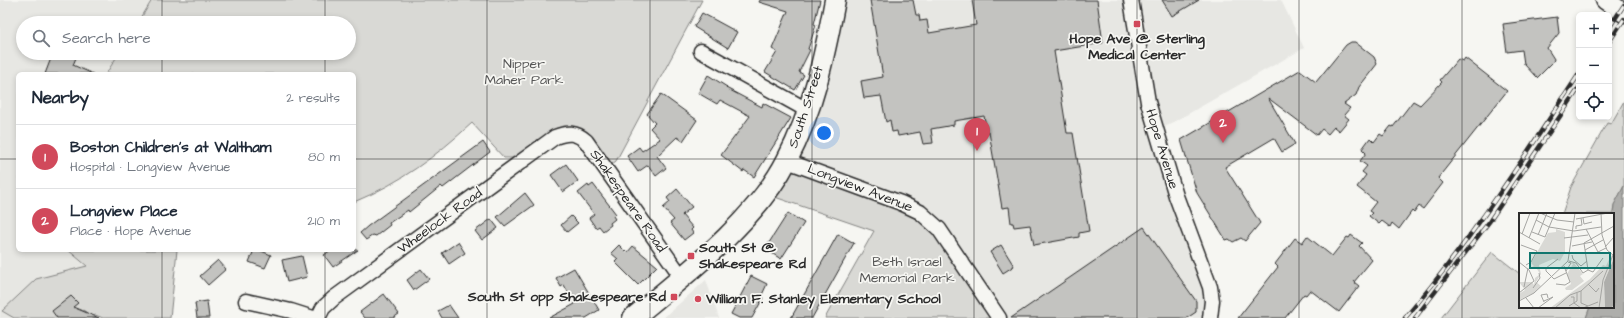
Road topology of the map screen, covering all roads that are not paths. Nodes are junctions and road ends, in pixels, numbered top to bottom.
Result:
1 (835, 0) edge
2 (1131, 0) edge
3 (1605, 0) edge
4 (1624, 13) edge
5 (701, 51) dead end
6 (807, 110) junction
7 (569, 133) joint
8 (787, 161) junction
9 (681, 276) junction
10 (246, 301) dead end
11 (313, 318) edge
12 (318, 318) edge
13 (633, 318) edge
14 (999, 318) edge
15 (1210, 318) edge

1 - 6 main road, South Street
2 - 15 street, Hope Avenue
3 - 4 street
5 - 6 street
6 - 8 main road, South Street
7 - 9 street, Shakespeare Road
7 - 12 street, Wheelock Road
8 - 9 main road, South Street
8 - 14 street, Longview Avenue
9 - 13 main road, South Street
10 - 11 street

